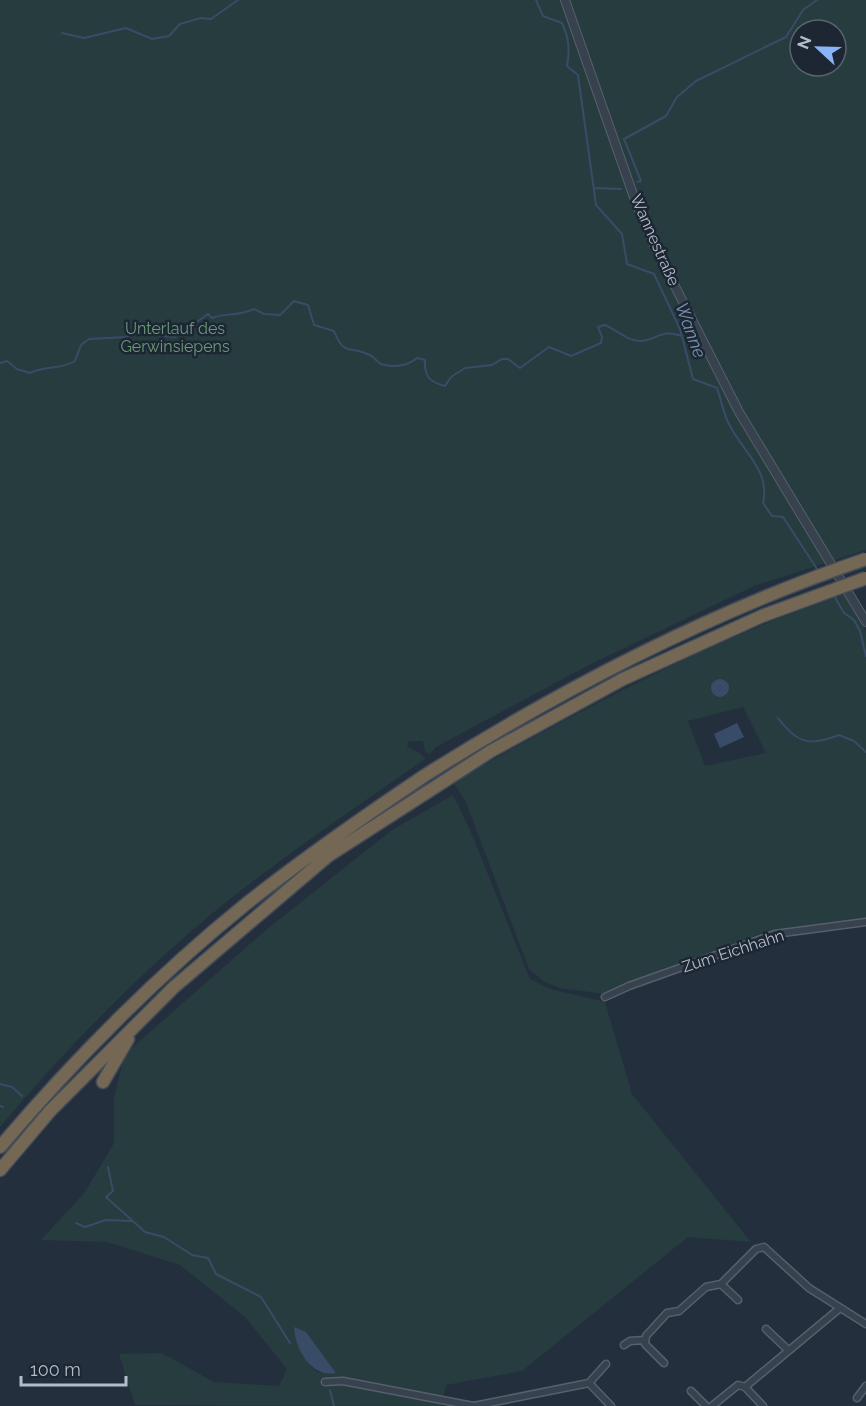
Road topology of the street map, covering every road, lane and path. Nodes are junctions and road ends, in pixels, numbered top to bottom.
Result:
1 (565, 0) edge
2 (866, 559) edge
3 (866, 578) edge
4 (866, 622) edge
5 (866, 922) edge
6 (174, 987) junction
7 (605, 997) dead end
8 (103, 1082) dead end
9 (0, 1147) edge
10 (0, 1170) edge
11 (721, 1284) junction
12 (738, 1300) dead end
13 (840, 1308) junction
14 (866, 1324) edge
15 (766, 1329) dead end
16 (644, 1340) junction
17 (624, 1345) dead end
18 (787, 1349) junction
19 (664, 1363) dead end
20 (606, 1364) dead end
21 (325, 1382) dead end
22 (589, 1383) junction
23 (866, 1386) edge
24 (745, 1387) junction
25 (691, 1391) dead end
26 (857, 1398) dead end
27 (473, 1406) edge
28 (611, 1406) edge
29 (706, 1406) edge
30 (712, 1406) edge
31 (763, 1406) edge

1 - 4 street, Wannestraße
2 - 9 highway, bridge
3 - 6 highway, bridge
5 - 7 street, Zum Eichhahn
6 - 8 highway
6 - 10 highway
11 - 12 street
11 - 13 street
11 - 16 street
13 - 14 street
13 - 18 street
15 - 18 street
16 - 17 street
16 - 19 street
18 - 24 street
20 - 22 street
21 - 27 street
22 - 27 street
22 - 28 street
23 - 26 street
24 - 30 street
24 - 31 street
25 - 29 street

